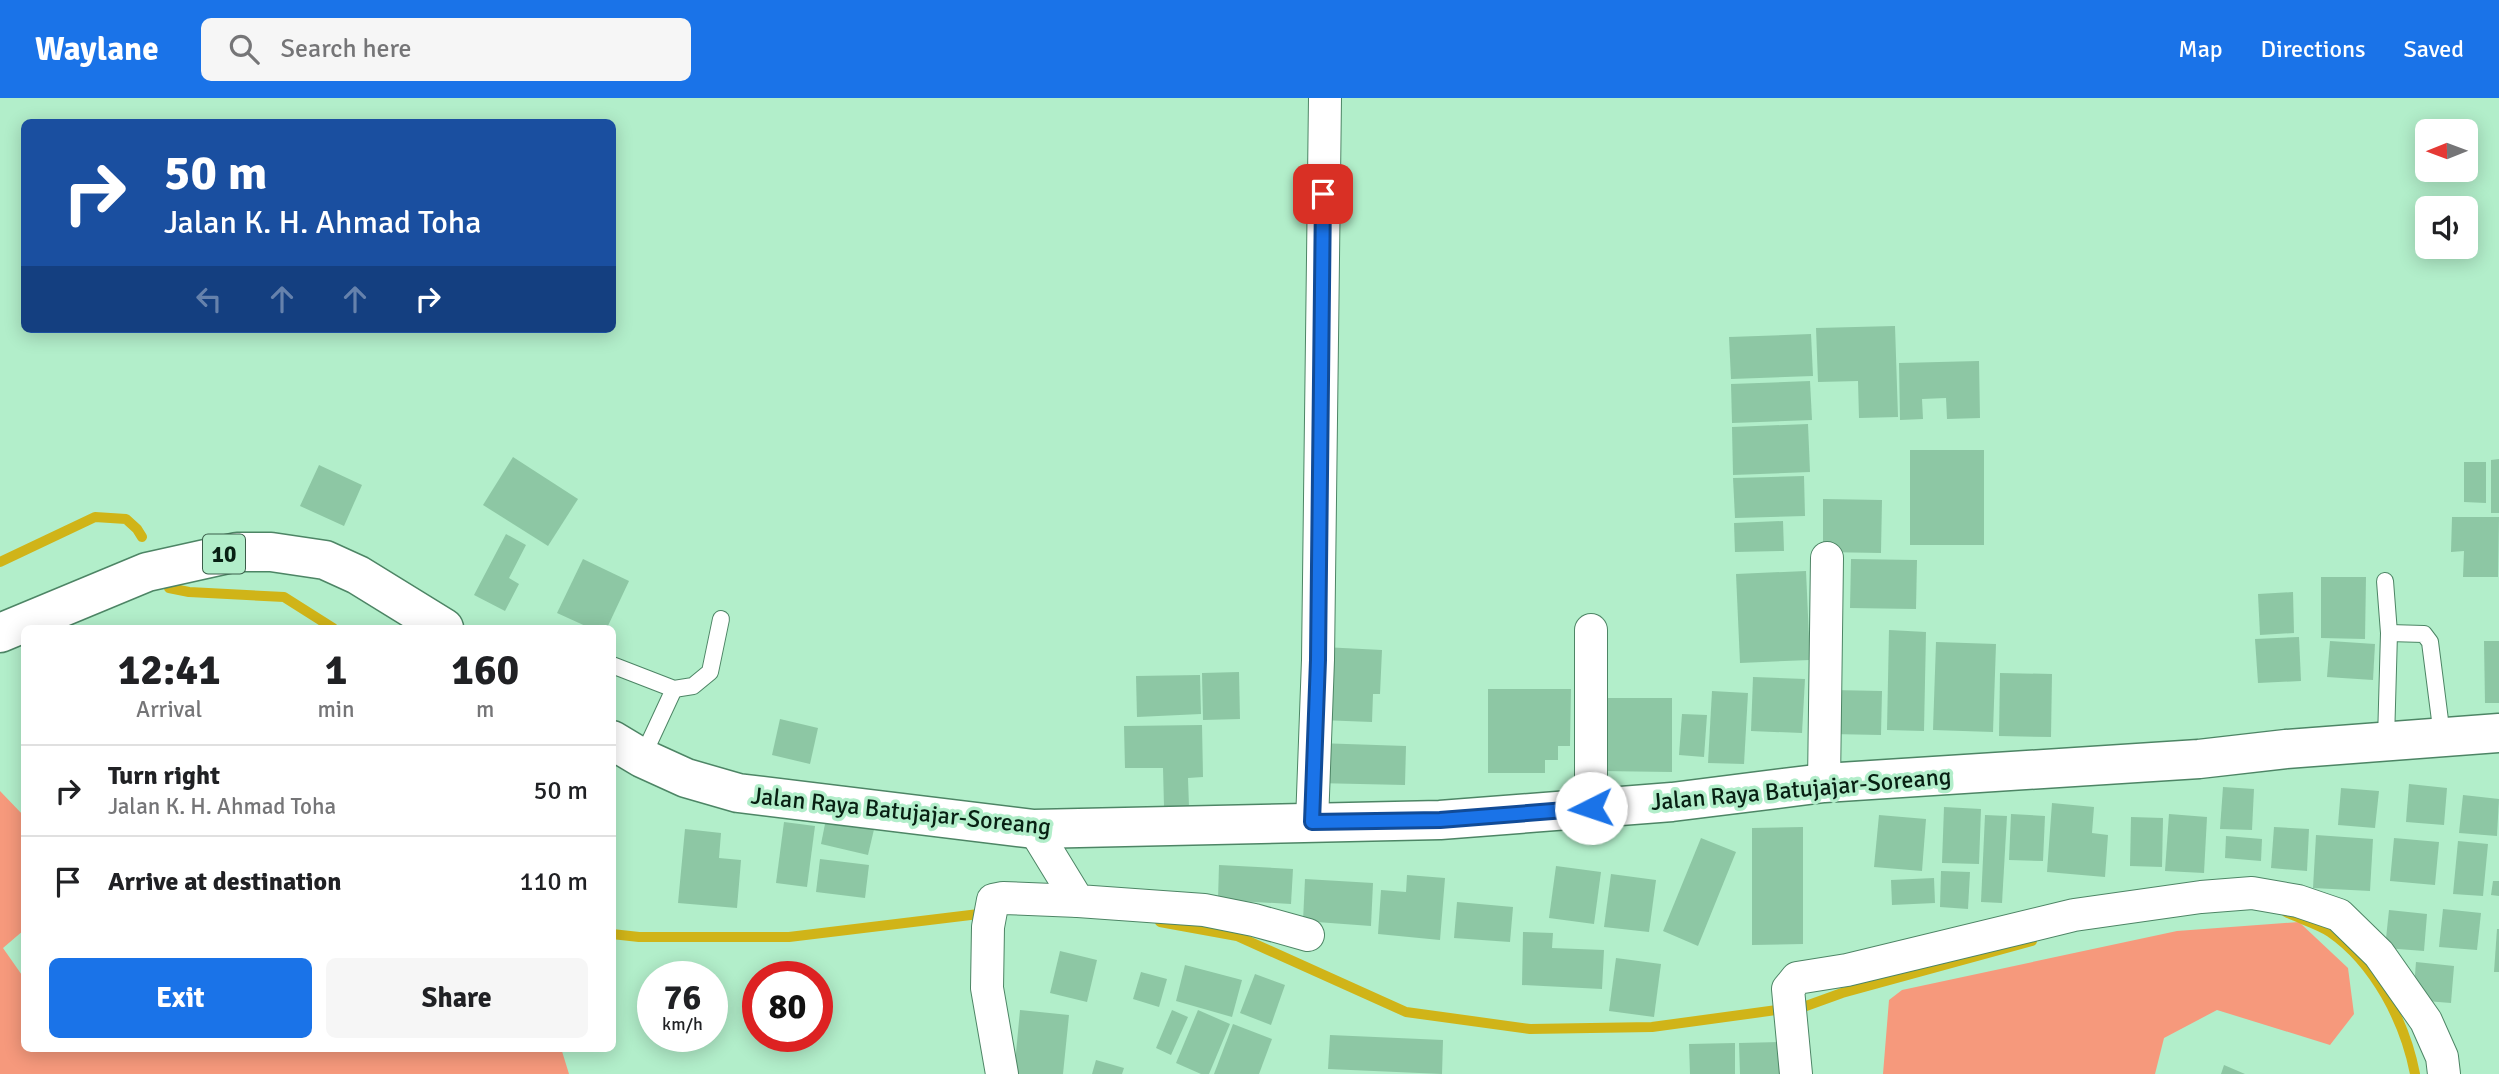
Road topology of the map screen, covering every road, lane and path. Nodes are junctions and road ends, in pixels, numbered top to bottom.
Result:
1 (1325, 98) edge
2 (1827, 558) dead end
3 (2385, 581) dead end
4 (721, 619) dead end
5 (439, 625) edge
6 (1591, 630) dead end
7 (0, 633) edge
8 (2389, 633) junction
9 (616, 667) edge
10 (674, 689) junction
11 (2499, 733) edge
12 (2442, 736) junction
13 (2386, 740) junction
14 (627, 749) edge
15 (1824, 783) junction
16 (1591, 808) junction
17 (1312, 822) junction
18 (1034, 829) junction
19 (1078, 901) junction
20 (1308, 935) dead end
21 (1002, 1074) edge
22 (1796, 1074) edge
23 (2444, 1074) edge

1 - 17 street
2 - 15 street
3 - 8 lane
4 - 10 lane
5 - 7 highway, 10
6 - 16 street
8 - 12 lane
8 - 13 lane
9 - 10 lane
10 - 14 lane
11 - 12 highway, Jalan Raya Batujajar-Soreang
12 - 13 highway, Jalan Raya Batujajar-Soreang
13 - 15 highway, Jalan Raya Batujajar-Soreang
14 - 18 highway, Jalan Raya Batujajar-Soreang
15 - 16 highway, Jalan Raya Batujajar-Soreang
16 - 17 highway, Jalan Raya Batujajar-Soreang
17 - 18 highway, Jalan Raya Batujajar-Soreang
18 - 19 street
19 - 20 street
19 - 21 street
22 - 23 street

